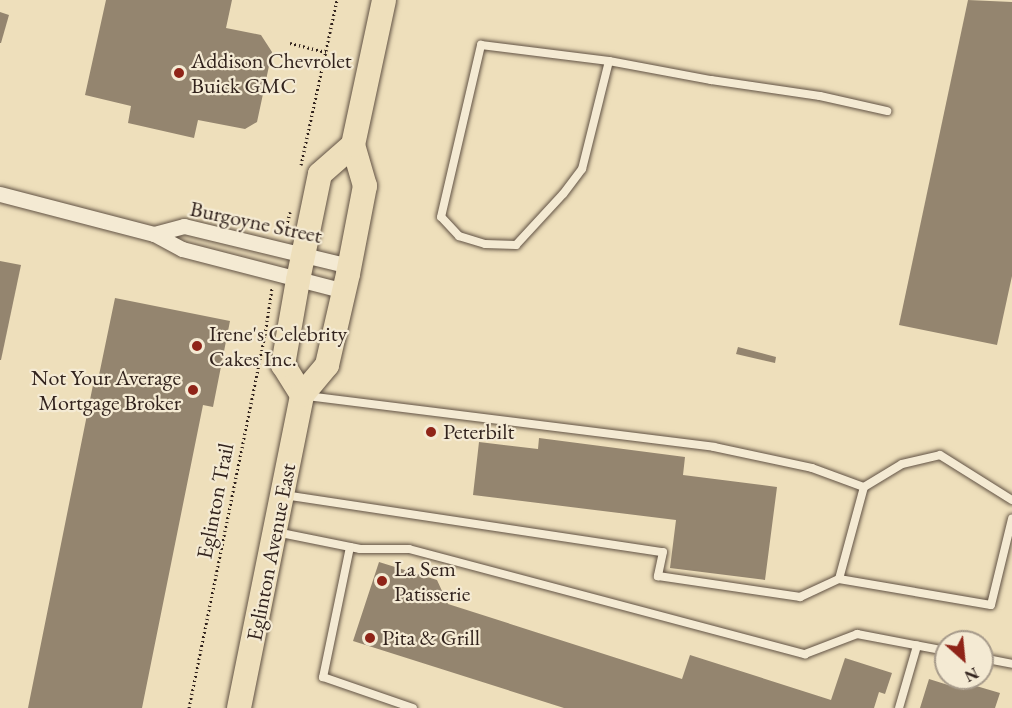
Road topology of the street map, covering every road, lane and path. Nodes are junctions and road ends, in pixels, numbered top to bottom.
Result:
1 (337, 0) edge
2 (384, 0) edge
3 (290, 44) dead end
4 (326, 52) junction
5 (609, 61) junction
6 (887, 111) dead end
7 (353, 145) junction
8 (299, 175) dead end
9 (0, 194) edge
10 (292, 209) dead end
11 (287, 218) dead end
12 (154, 234) junction
13 (303, 255) junction
14 (349, 266) junction
15 (298, 280) junction
16 (344, 291) junction
17 (269, 300) dead end
18 (302, 395) junction
19 (864, 487) junction
20 (282, 495) junction
21 (1012, 500) edge
22 (1012, 519) edge
23 (275, 532) junction
24 (350, 547) junction
25 (838, 579) junction
26 (917, 646) junction
27 (934, 649) edge
28 (994, 660) edge
29 (1012, 664) edge
30 (189, 708) edge
31 (239, 708) edge
32 (413, 708) edge
33 (899, 708) edge

1 - 4 path
2 - 7 main road, Eglinton Avenue East
3 - 4 path
4 - 8 path
5 - 5 lane
5 - 6 lane
7 - 13 main road
7 - 14 main road, Eglinton Avenue East
9 - 12 street, Burgoyne Street
10 - 11 path
12 - 13 street, Burgoyne Street
12 - 15 street, Burgoyne Street
13 - 14 street, Burgoyne Street
13 - 15 main road
14 - 16 main road, Eglinton Avenue East
15 - 16 street, Burgoyne Street
15 - 18 main road
16 - 18 main road, Eglinton Avenue East
17 - 30 path, Eglinton Trail
18 - 19 lane
18 - 20 main road, Eglinton Avenue East
19 - 21 lane
19 - 25 lane
20 - 23 main road, Eglinton Avenue East
20 - 25 lane
22 - 25 lane
23 - 24 lane
23 - 31 main road, Eglinton Avenue East
24 - 26 lane
24 - 32 lane
26 - 27 lane
26 - 33 lane
28 - 29 lane

